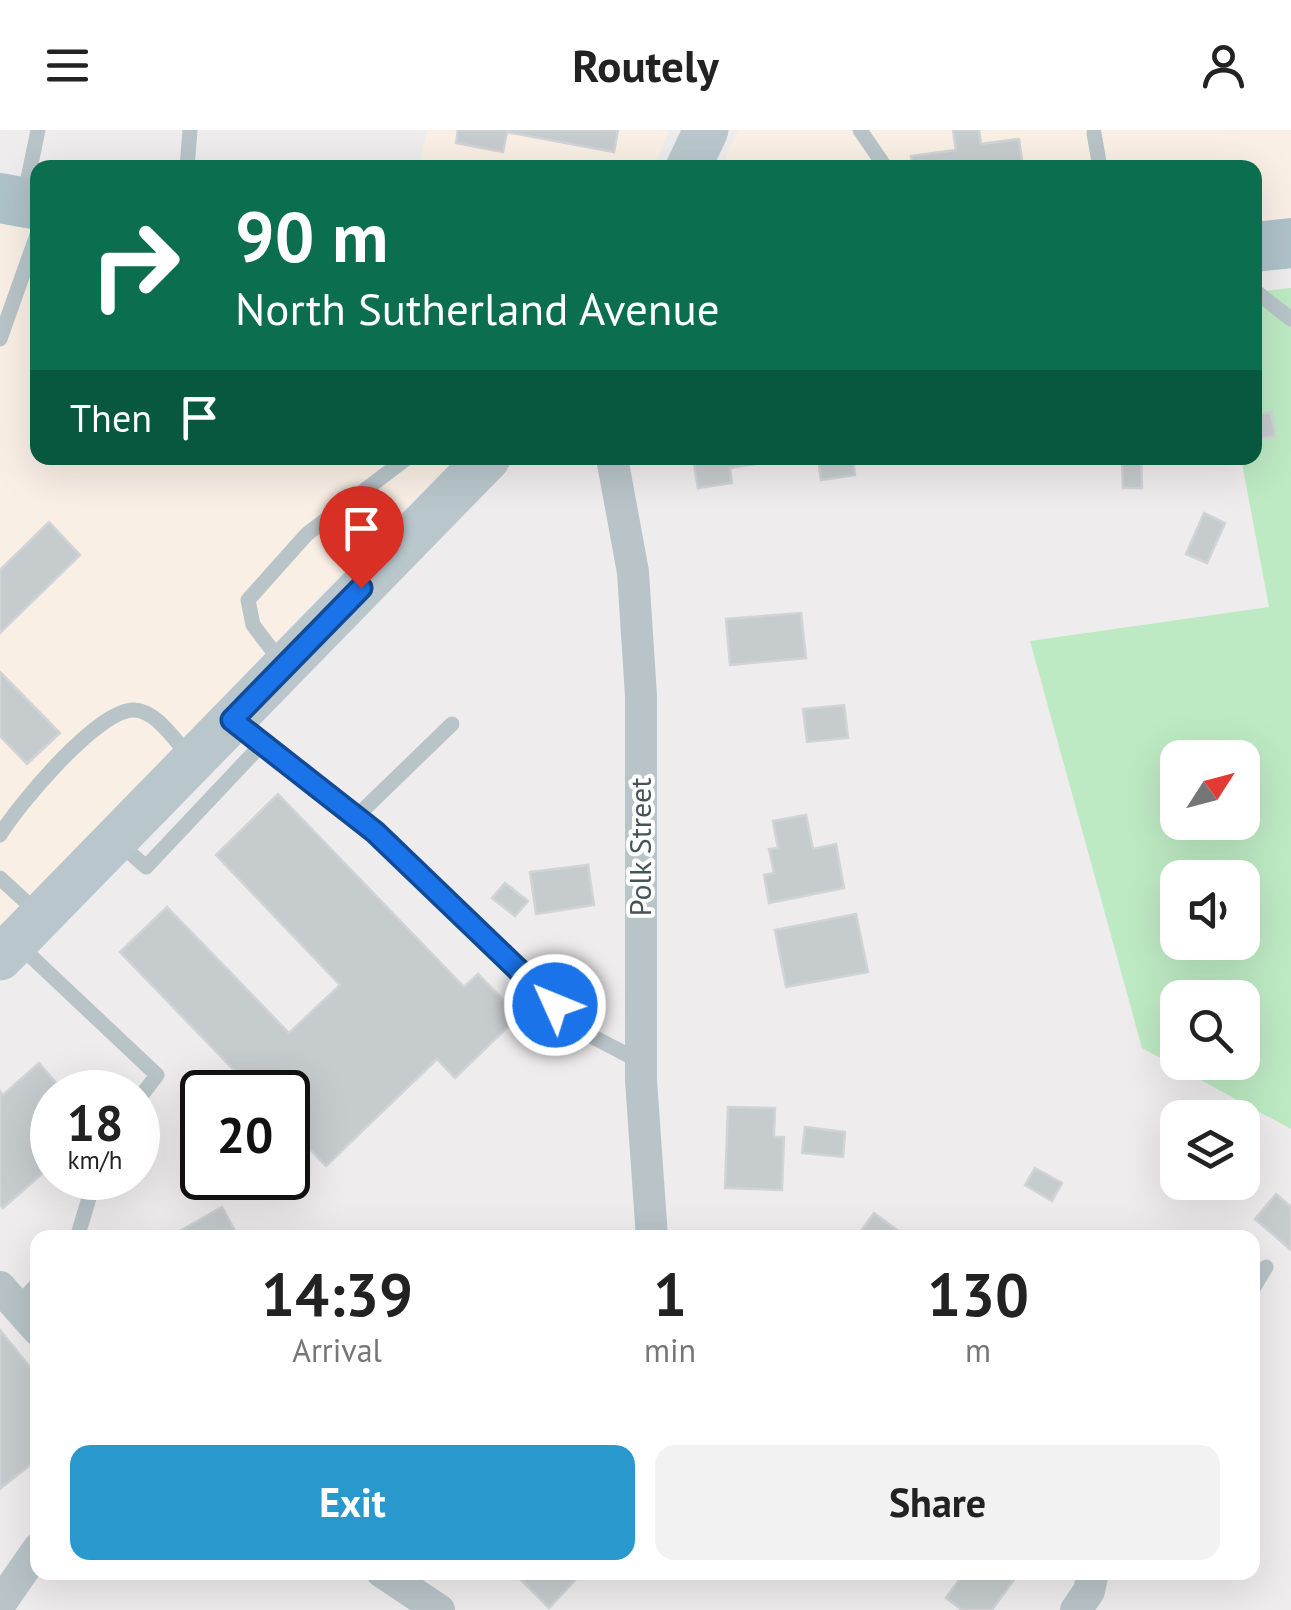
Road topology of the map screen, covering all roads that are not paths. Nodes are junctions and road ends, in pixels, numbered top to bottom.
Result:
1 (38, 130) edge
2 (190, 130) edge
3 (706, 130) edge
4 (860, 130) edge
5 (1094, 133) dead end
6 (33, 160) edge
7 (188, 160) edge
8 (692, 160) edge
9 (881, 160) edge
10 (1099, 160) edge
11 (30, 175) edge
12 (24, 209) edge
13 (1291, 243) edge
14 (1262, 246) edge
15 (1262, 296) edge
16 (1291, 319) edge
17 (0, 339) edge
18 (397, 465) edge
19 (481, 465) edge
20 (613, 465) edge
21 (285, 666) junction
22 (452, 724) dead end
23 (247, 732) junction
24 (193, 760) junction
25 (356, 817) junction
26 (0, 836) edge
27 (115, 840) junction
28 (0, 878) edge
29 (19, 938) edge
30 (641, 1062) junction
31 (152, 1070) edge
32 (88, 1200) edge
33 (79, 1230) edge
34 (652, 1230) edge
35 (1266, 1267) dead end
36 (1260, 1277) edge
37 (30, 1560) edge
38 (394, 1580) edge
39 (1091, 1580) edge
40 (0, 1604) edge
41 (440, 1610) edge
42 (1076, 1610) edge

1 - 6 lane
2 - 7 lane
3 - 8 street
4 - 9 lane
5 - 10 lane
11 - 12 lane
12 - 17 lane
13 - 14 main road
15 - 16 lane
18 - 21 lane
19 - 21 street
20 - 30 street, Polk Street
21 - 23 street
22 - 25 lane
23 - 24 street
23 - 25 lane
23 - 27 lane
24 - 26 lane
24 - 27 street
25 - 30 lane
27 - 29 street
28 - 29 lane
29 - 31 lane
30 - 34 street, Polk Street
32 - 33 lane
35 - 36 lane
37 - 40 street
38 - 41 street
39 - 42 street

